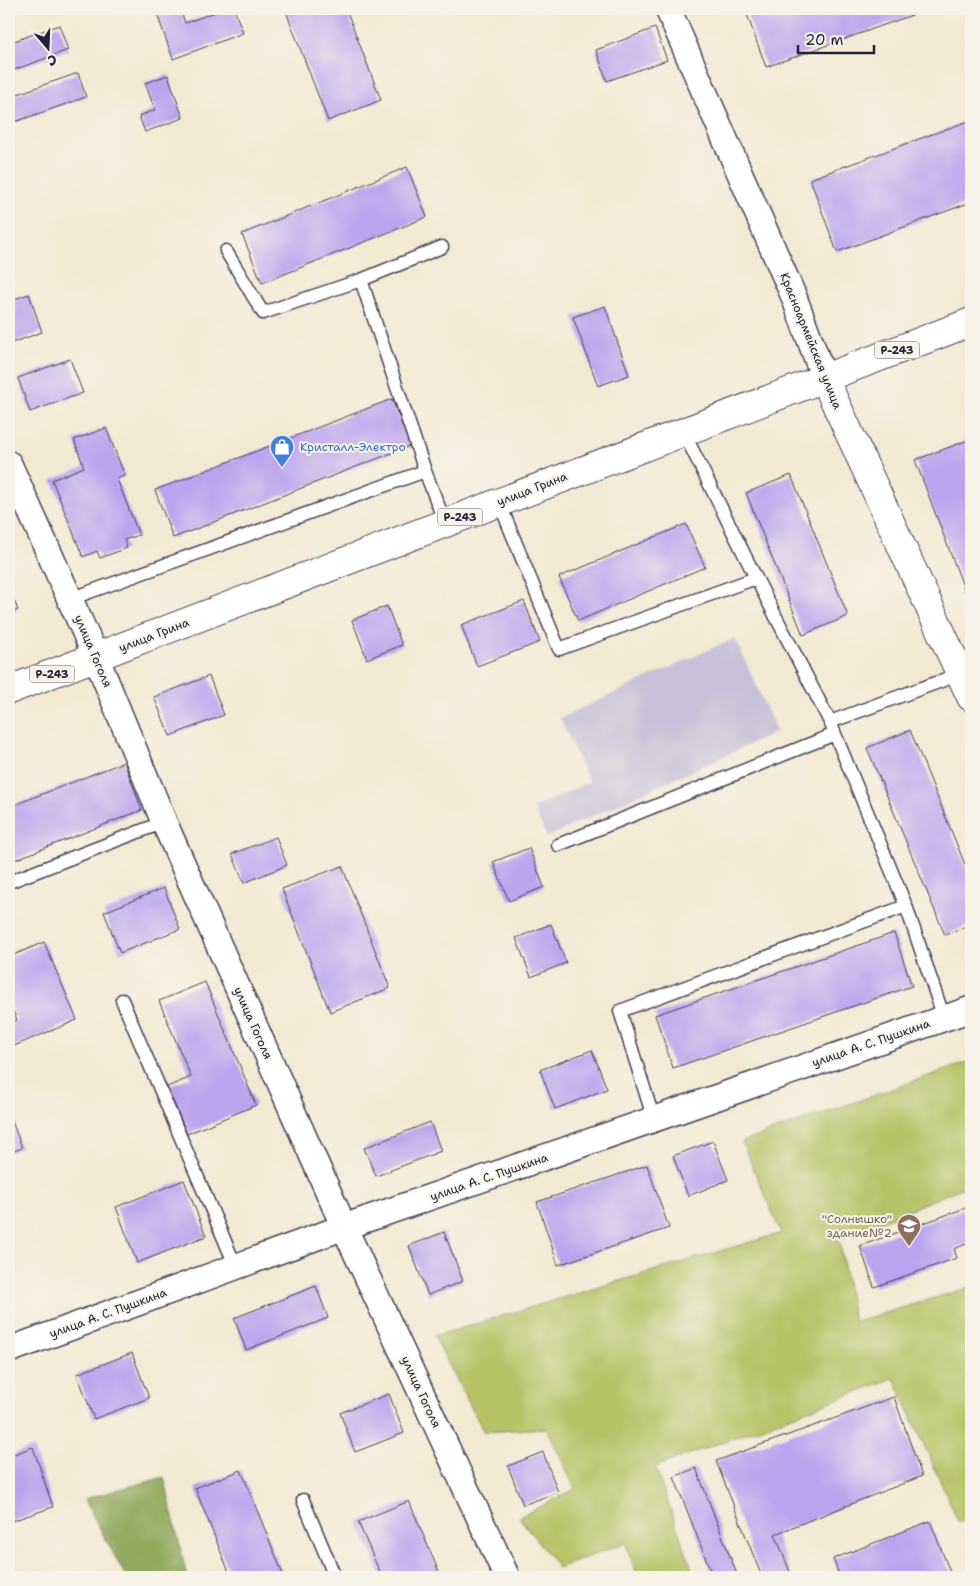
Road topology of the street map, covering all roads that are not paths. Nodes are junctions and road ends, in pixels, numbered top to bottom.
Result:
1 (668, 9) edge
2 (442, 247) dead end
3 (226, 251) dead end
4 (361, 280) junction
5 (971, 322) edge
6 (824, 378) junction
7 (683, 431) junction
8 (9, 464) edge
9 (425, 471) junction
10 (499, 502) junction
11 (445, 523) junction
12 (756, 578) junction
13 (70, 599) junction
14 (96, 657) junction
15 (966, 686) edge
16 (9, 690) edge
17 (833, 728) junction
18 (164, 822) junction
19 (558, 845) dead end
20 (9, 882) edge
21 (906, 906) junction
22 (122, 1000) dead end
23 (971, 1009) edge
24 (944, 1018) junction
25 (654, 1120) junction
26 (344, 1227) junction
27 (236, 1267) junction
28 (9, 1350) edge
29 (303, 1500) dead end
30 (335, 1577) edge
31 (507, 1577) edge

1 - 6 street, Красноармейская улица
2 - 4 lane
3 - 4 lane
4 - 9 lane
5 - 6 main road, улица Грина / Р-243
6 - 7 main road, улица Грина / Р-243
6 - 15 main road, Красноармейская улица
7 - 10 main road, улица Грина / Р-243
7 - 12 lane
8 - 13 street, улица Гоголя
9 - 11 lane
9 - 13 lane
10 - 11 main road, улица Грина / Р-243
10 - 12 lane
11 - 14 main road, улица Грина / Р-243
12 - 17 lane
13 - 14 street, улица Гоголя
14 - 16 main road, улица Грина / Р-243
14 - 18 street, улица Гоголя
15 - 17 lane
17 - 19 lane
17 - 21 lane
18 - 20 lane
18 - 26 street, улица Гоголя
21 - 24 lane
21 - 25 lane
22 - 27 lane
23 - 24 street, улица А. С. Пушкина
24 - 25 street, улица А. С. Пушкина
25 - 26 street, улица А. С. Пушкина
26 - 27 street, улица А. С. Пушкина
26 - 31 street, улица Гоголя
27 - 28 street, улица А. С. Пушкина
29 - 30 lane

